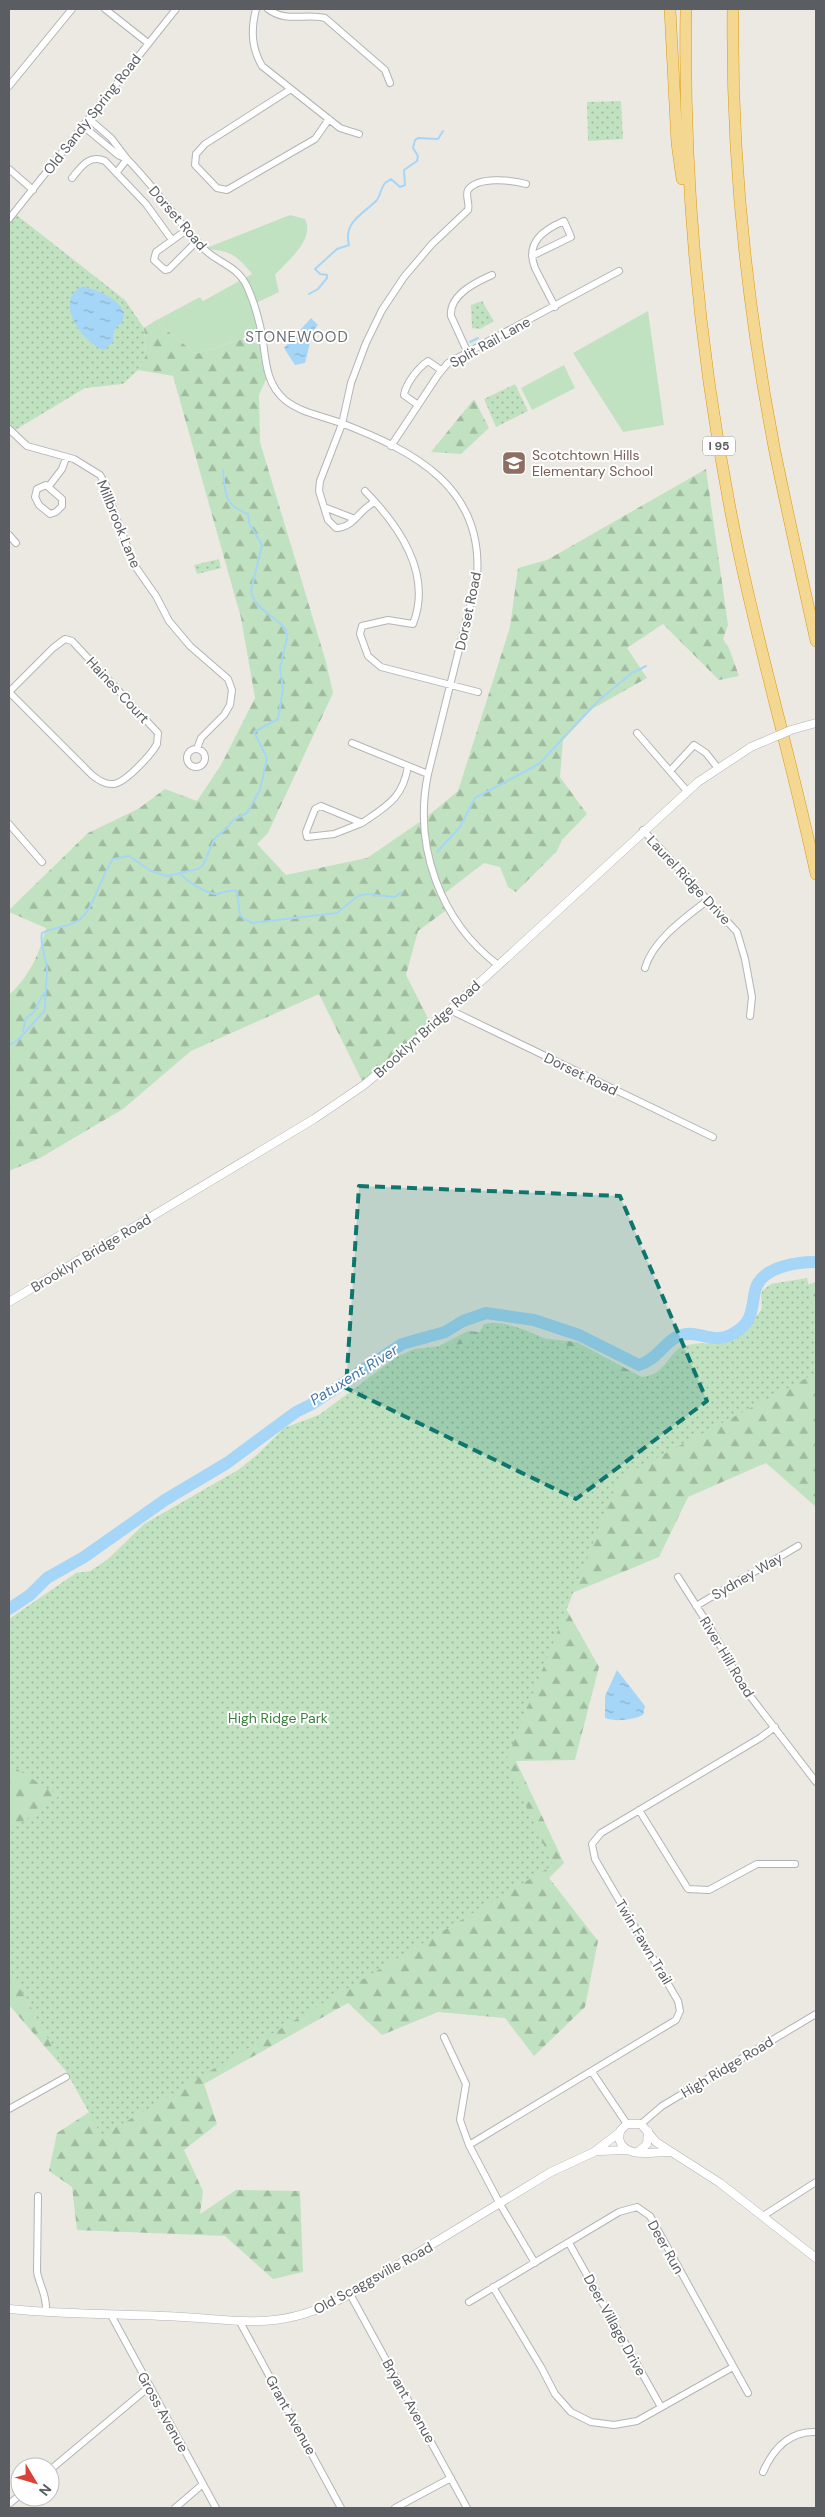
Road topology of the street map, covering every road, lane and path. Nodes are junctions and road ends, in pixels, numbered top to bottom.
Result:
1 (72, 9) edge
2 (106, 9) edge
3 (176, 9) edge
4 (256, 9) edge
5 (268, 9) edge
6 (670, 9) edge
7 (686, 9) edge
8 (733, 9) edge
9 (148, 43) junction
10 (390, 83) dead end
11 (9, 86) edge
12 (291, 89) junction
13 (89, 119) junction
14 (329, 119) junction
15 (83, 126) junction
16 (359, 134) dead end
17 (127, 159) junction
18 (9, 169) edge
19 (117, 172) junction
20 (72, 178) dead end
21 (526, 184) dead end
22 (33, 190) junction
23 (9, 219) edge
24 (188, 229) junction
25 (172, 240) junction
26 (197, 241) junction
27 (532, 256) junction
28 (694, 258) junction
29 (619, 270) dead end
30 (492, 275) dead end
31 (555, 307) junction
32 (467, 351) junction
33 (441, 370) junction
34 (418, 405) junction
35 (342, 424) junction
36 (9, 429) edge
37 (391, 446) junction
38 (66, 458) junction
39 (49, 486) junction
40 (365, 491) dead end
41 (375, 502) junction
42 (324, 507) junction
43 (355, 519) junction
44 (9, 535) edge
45 (16, 543) dead end
46 (816, 641) edge
47 (449, 686) junction
48 (9, 692) edge
49 (478, 692) dead end
50 (816, 723) edge
51 (638, 733) dead end
52 (352, 743) dead end
53 (197, 749) dead end
54 (408, 766) junction
55 (717, 767) junction
56 (670, 771) junction
57 (428, 774) junction
58 (687, 791) junction
59 (362, 823) junction
60 (9, 824) edge
61 (644, 830) junction
62 (42, 862) dead end
63 (816, 874) edge
64 (708, 900) junction
65 (498, 965) junction
66 (645, 968) dead end
67 (450, 1010) junction
68 (750, 1016) dead end
69 (713, 1137) dead end
70 (9, 1302) edge
71 (798, 1546) dead end
72 (678, 1577) dead end
73 (696, 1606) junction
74 (775, 1727) junction
75 (816, 1782) edge
76 (639, 1810) junction
77 (795, 1864) dead end
78 (816, 2014) edge
79 (444, 2037) dead end
80 (592, 2072) junction
81 (66, 2077) dead end
82 (9, 2109) edge
83 (627, 2124) junction
84 (641, 2124) junction
85 (648, 2131) junction
86 (620, 2132) junction
87 (469, 2145) junction
88 (626, 2150) junction
89 (594, 2152) junction
90 (637, 2152) junction
91 (671, 2152) junction
92 (816, 2182) edge
93 (38, 2196) dead end
94 (500, 2204) junction
95 (762, 2216) junction
96 (569, 2244) junction
97 (816, 2258) edge
98 (535, 2262) junction
99 (493, 2288) junction
100 (350, 2294) junction
101 (469, 2302) dead end
102 (9, 2309) edge
103 (46, 2312) junction
104 (111, 2315) junction
105 (240, 2322) junction
106 (733, 2367) junction
107 (150, 2387) junction
108 (748, 2393) dead end
109 (661, 2408) junction
110 (816, 2432) edge
111 (60, 2462) edge
112 (763, 2472) dead end
113 (450, 2478) junction
114 (203, 2484) junction
115 (174, 2508) edge
116 (216, 2508) edge
117 (341, 2508) edge
118 (395, 2508) edge
119 (467, 2508) edge

1 - 11 street
2 - 9 street
3 - 9 street, Old Sandy Spring Road
4 - 12 street
5 - 10 street
6 - 28 highway
7 - 28 highway, I 95
8 - 46 highway
9 - 13 street, Old Sandy Spring Road
12 - 14 street
12 - 14 street
13 - 15 street, Old Sandy Spring Road
13 - 17 street
14 - 16 street
15 - 17 street, Dorset Road
15 - 22 street, Old Sandy Spring Road
17 - 19 street
17 - 24 street, Dorset Road
18 - 22 street
19 - 20 street
19 - 25 street
21 - 35 street
22 - 23 street, Old Sandy Spring Road
24 - 25 street
24 - 26 street, Dorset Road
25 - 26 street
26 - 35 street, Dorset Road
27 - 27 street
27 - 31 street
28 - 63 highway, I 95
29 - 31 street, Split Rail Lane
30 - 32 street
31 - 32 street, Split Rail Lane
32 - 33 street, Split Rail Lane
33 - 34 street, Split Rail Lane
33 - 34 street
34 - 37 street, Split Rail Lane
35 - 37 street, Dorset Road
35 - 42 street
36 - 38 street, Millbrook Lane
37 - 47 street, Dorset Road
38 - 39 street
38 - 53 street, Millbrook Lane
39 - 39 street
40 - 41 street
41 - 43 street
41 - 47 street
42 - 43 street
42 - 43 street
44 - 45 street
47 - 49 street
47 - 57 street, Dorset Road
48 - 48 street, Haines Court
50 - 55 street, Brooklyn Bridge Road, bridge
51 - 56 street
52 - 54 street
54 - 57 street
54 - 59 street
55 - 56 street
55 - 58 street, Brooklyn Bridge Road
56 - 58 street
57 - 65 street, Dorset Road
58 - 61 street, Brooklyn Bridge Road
59 - 59 street
60 - 62 street
61 - 64 street, Laurel Ridge Drive
61 - 65 street, Brooklyn Bridge Road
64 - 66 street
64 - 68 street, Laurel Ridge Drive
65 - 67 street, Brooklyn Bridge Road
67 - 69 street, Dorset Road
67 - 70 street, Brooklyn Bridge Road
71 - 73 street, Sydney Way
72 - 73 street, River Hill Road
73 - 74 street, River Hill Road
74 - 75 street, River Hill Road
74 - 76 street, Twin Fawn Trail
76 - 77 street
76 - 80 street, Twin Fawn Trail
78 - 84 street, High Ridge Road
79 - 87 street
80 - 83 street
80 - 87 street, Twin Fawn Trail
81 - 82 street
83 - 84 street
83 - 86 street
84 - 85 street
85 - 90 street
85 - 91 street
86 - 88 street
86 - 89 street, Old Scaggsville Road
87 - 94 street
88 - 89 street, Old Scaggsville Road
88 - 90 street
89 - 94 street, Old Scaggsville Road
90 - 91 street
91 - 95 street
92 - 95 street
93 - 103 street
94 - 98 street
94 - 100 street, Old Scaggsville Road
95 - 97 street
96 - 98 street, Deer Run
96 - 106 street, Deer Run
96 - 109 street, Deer Village Drive
98 - 99 street, Deer Run
99 - 101 street, Deer Run
99 - 109 street
100 - 105 street, Old Scaggsville Road
100 - 113 street, Bryant Avenue
102 - 103 street, Old Scaggsville Road
103 - 104 street, Old Scaggsville Road
104 - 105 street, Old Scaggsville Road
104 - 107 street, Gross Avenue
105 - 117 street, Grant Avenue
106 - 108 street, Deer Run
106 - 109 street
107 - 111 street
107 - 114 street, Gross Avenue
110 - 112 street
113 - 118 street
113 - 119 street, Bryant Avenue
114 - 115 street
114 - 116 street, Gross Avenue

